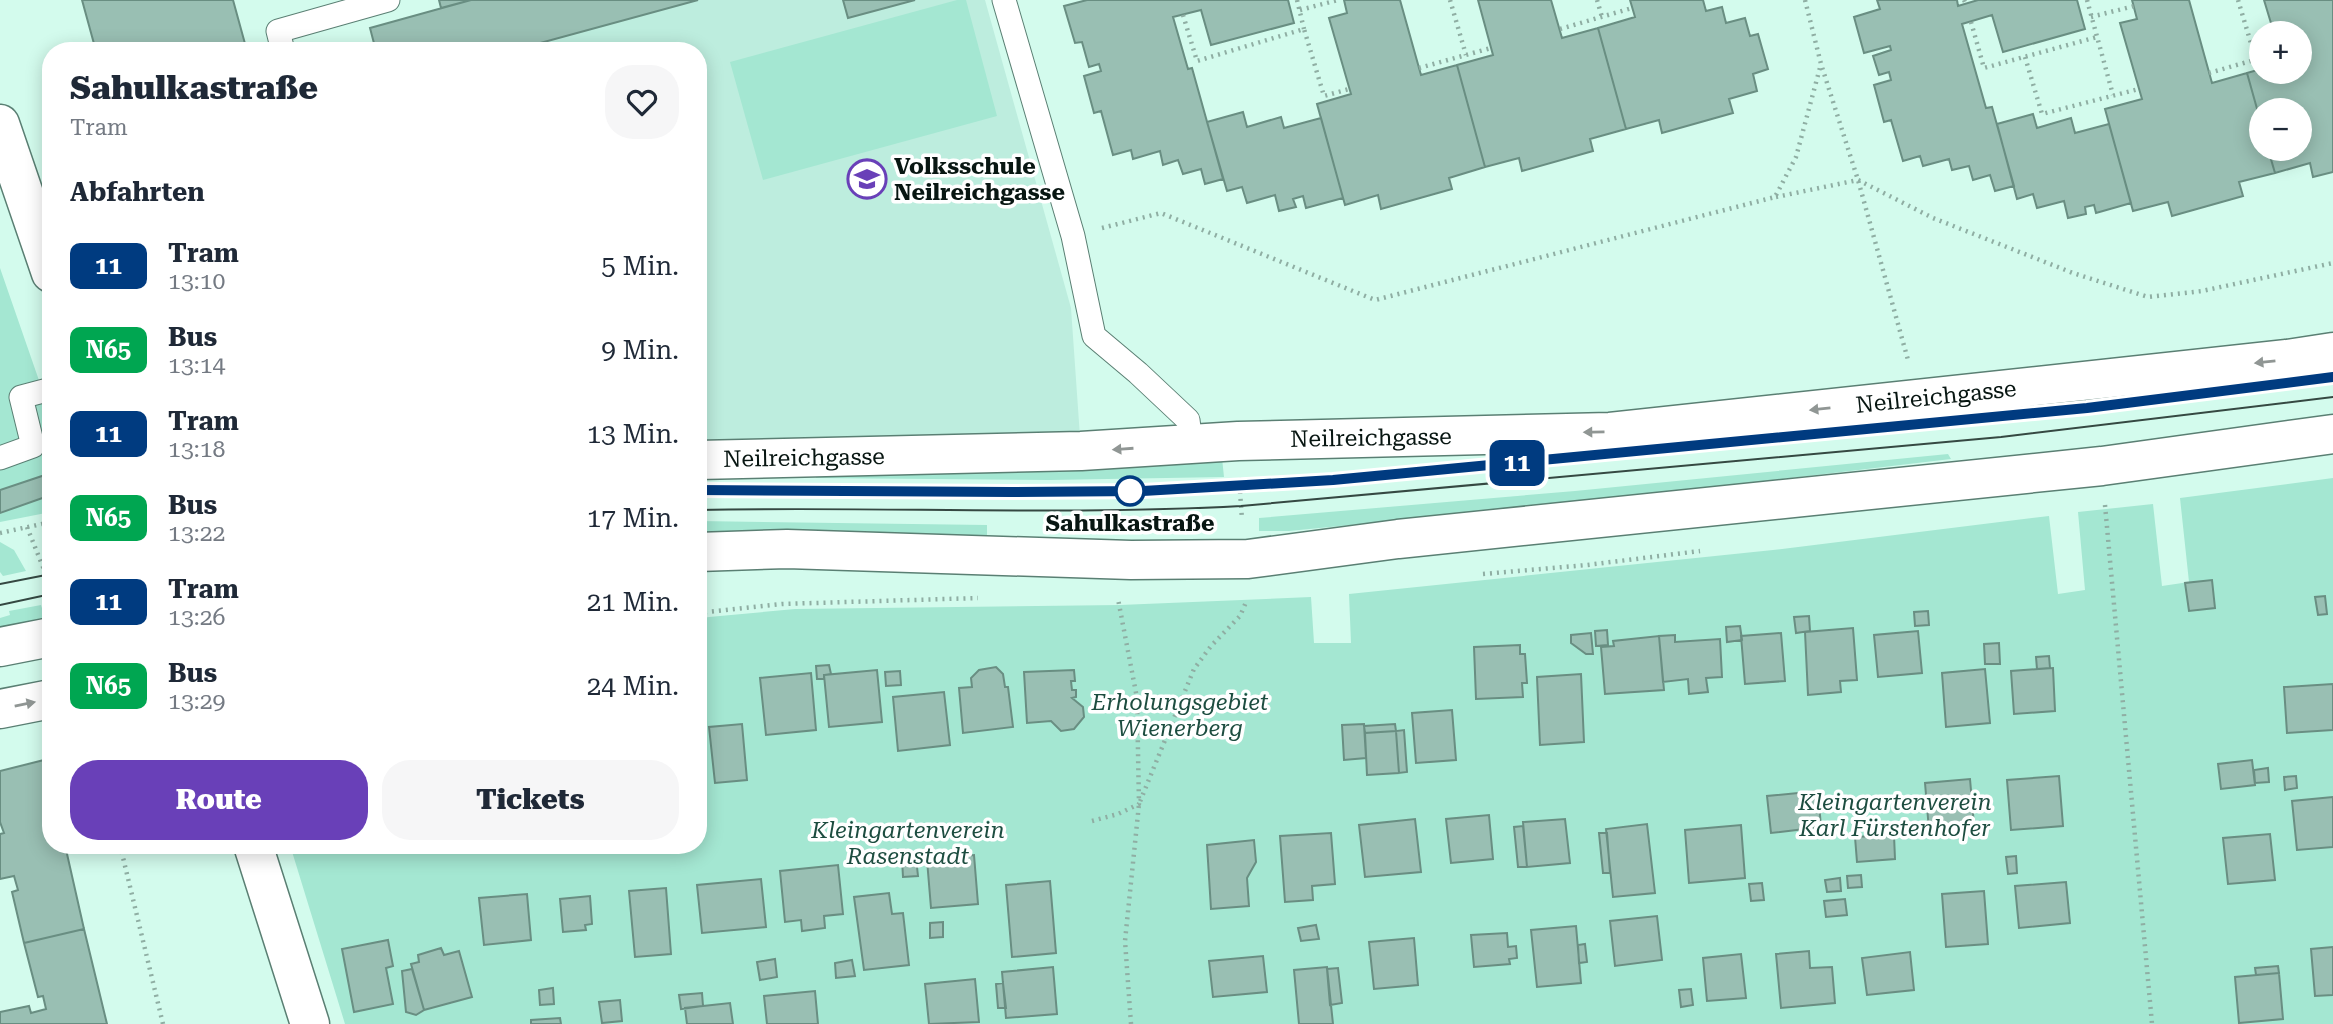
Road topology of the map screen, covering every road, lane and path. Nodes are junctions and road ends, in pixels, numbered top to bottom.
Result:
1 (388, 0) edge
2 (1004, 0) edge
3 (1297, 0) edge
4 (1338, 0) edge
5 (1450, 0) edge
6 (1597, 0) edge
7 (1805, 0) edge
8 (2087, 0) edge
9 (2238, 0) edge
10 (2134, 6) dead end
11 (1632, 8) dead end
12 (1300, 10) junction
13 (1183, 15) dead end
14 (1602, 17) junction
15 (2091, 17) junction
16 (1971, 22) dead end
17 (1304, 29) junction
18 (1560, 29) dead end
19 (2249, 31) edge
20 (2097, 37) junction
21 (281, 42) edge
22 (1491, 48) dead end
23 (1466, 55) junction
24 (2025, 57) junction
25 (2249, 62) edge
26 (1821, 64) junction
27 (1419, 68) dead end
28 (2209, 73) dead end
29 (1349, 89) dead end
30 (2139, 89) dead end
31 (2113, 95) junction
32 (0, 124) edge
33 (1858, 180) junction
34 (1775, 197) junction
35 (1073, 236) junction
36 (42, 247) edge
37 (2333, 263) edge
38 (2333, 352) edge
39 (42, 391) edge
40 (1914, 399) junction
41 (2333, 434) edge
42 (1191, 444) junction
43 (0, 458) edge
44 (707, 460) edge
45 (2102, 466) junction
46 (42, 524) edge
47 (27, 527) junction
48 (0, 533) edge
49 (787, 549) junction
50 (707, 552) edge
51 (1248, 559) junction
52 (42, 564) edge
53 (707, 571) edge
54 (1118, 594) dead end
55 (42, 639) edge
56 (0, 647) edge
57 (42, 701) edge
58 (0, 709) edge
59 (1139, 804) junction
60 (1091, 821) dead end
61 (122, 854) edge
62 (256, 854) edge
63 (163, 1024) edge
64 (310, 1024) edge
65 (1131, 1024) edge
66 (2152, 1024) edge

1 - 21 lane
2 - 35 lane
3 - 12 path
4 - 12 path
5 - 23 path
6 - 14 path
7 - 26 path
8 - 15 path
9 - 19 path
10 - 15 path
11 - 14 path
12 - 17 path
13 - 17 path
14 - 18 path
15 - 20 path
16 - 24 path
17 - 29 path
20 - 24 path
20 - 31 path
22 - 23 path
23 - 27 path
24 - 31 path
25 - 28 path
26 - 33 path
26 - 34 path
30 - 31 path
32 - 36 street
33 - 34 path
33 - 37 path
33 - 40 path
34 - 35 path
35 - 42 lane
38 -> 40 street, Neilreichgasse
39 - 43 lane
40 -> 42 street, Neilreichgasse
41 - 45 street
42 -> 44 street, Neilreichgasse
45 - 51 street
45 - 66 path
46 - 47 path
47 - 48 path
47 - 52 path
49 - 50 street
49 - 51 street
49 - 53 street
51 - 59 path
54 - 59 path
55 - 56 street
58 -> 57 street
59 - 60 path
59 - 65 path
61 - 63 path
62 - 64 street

